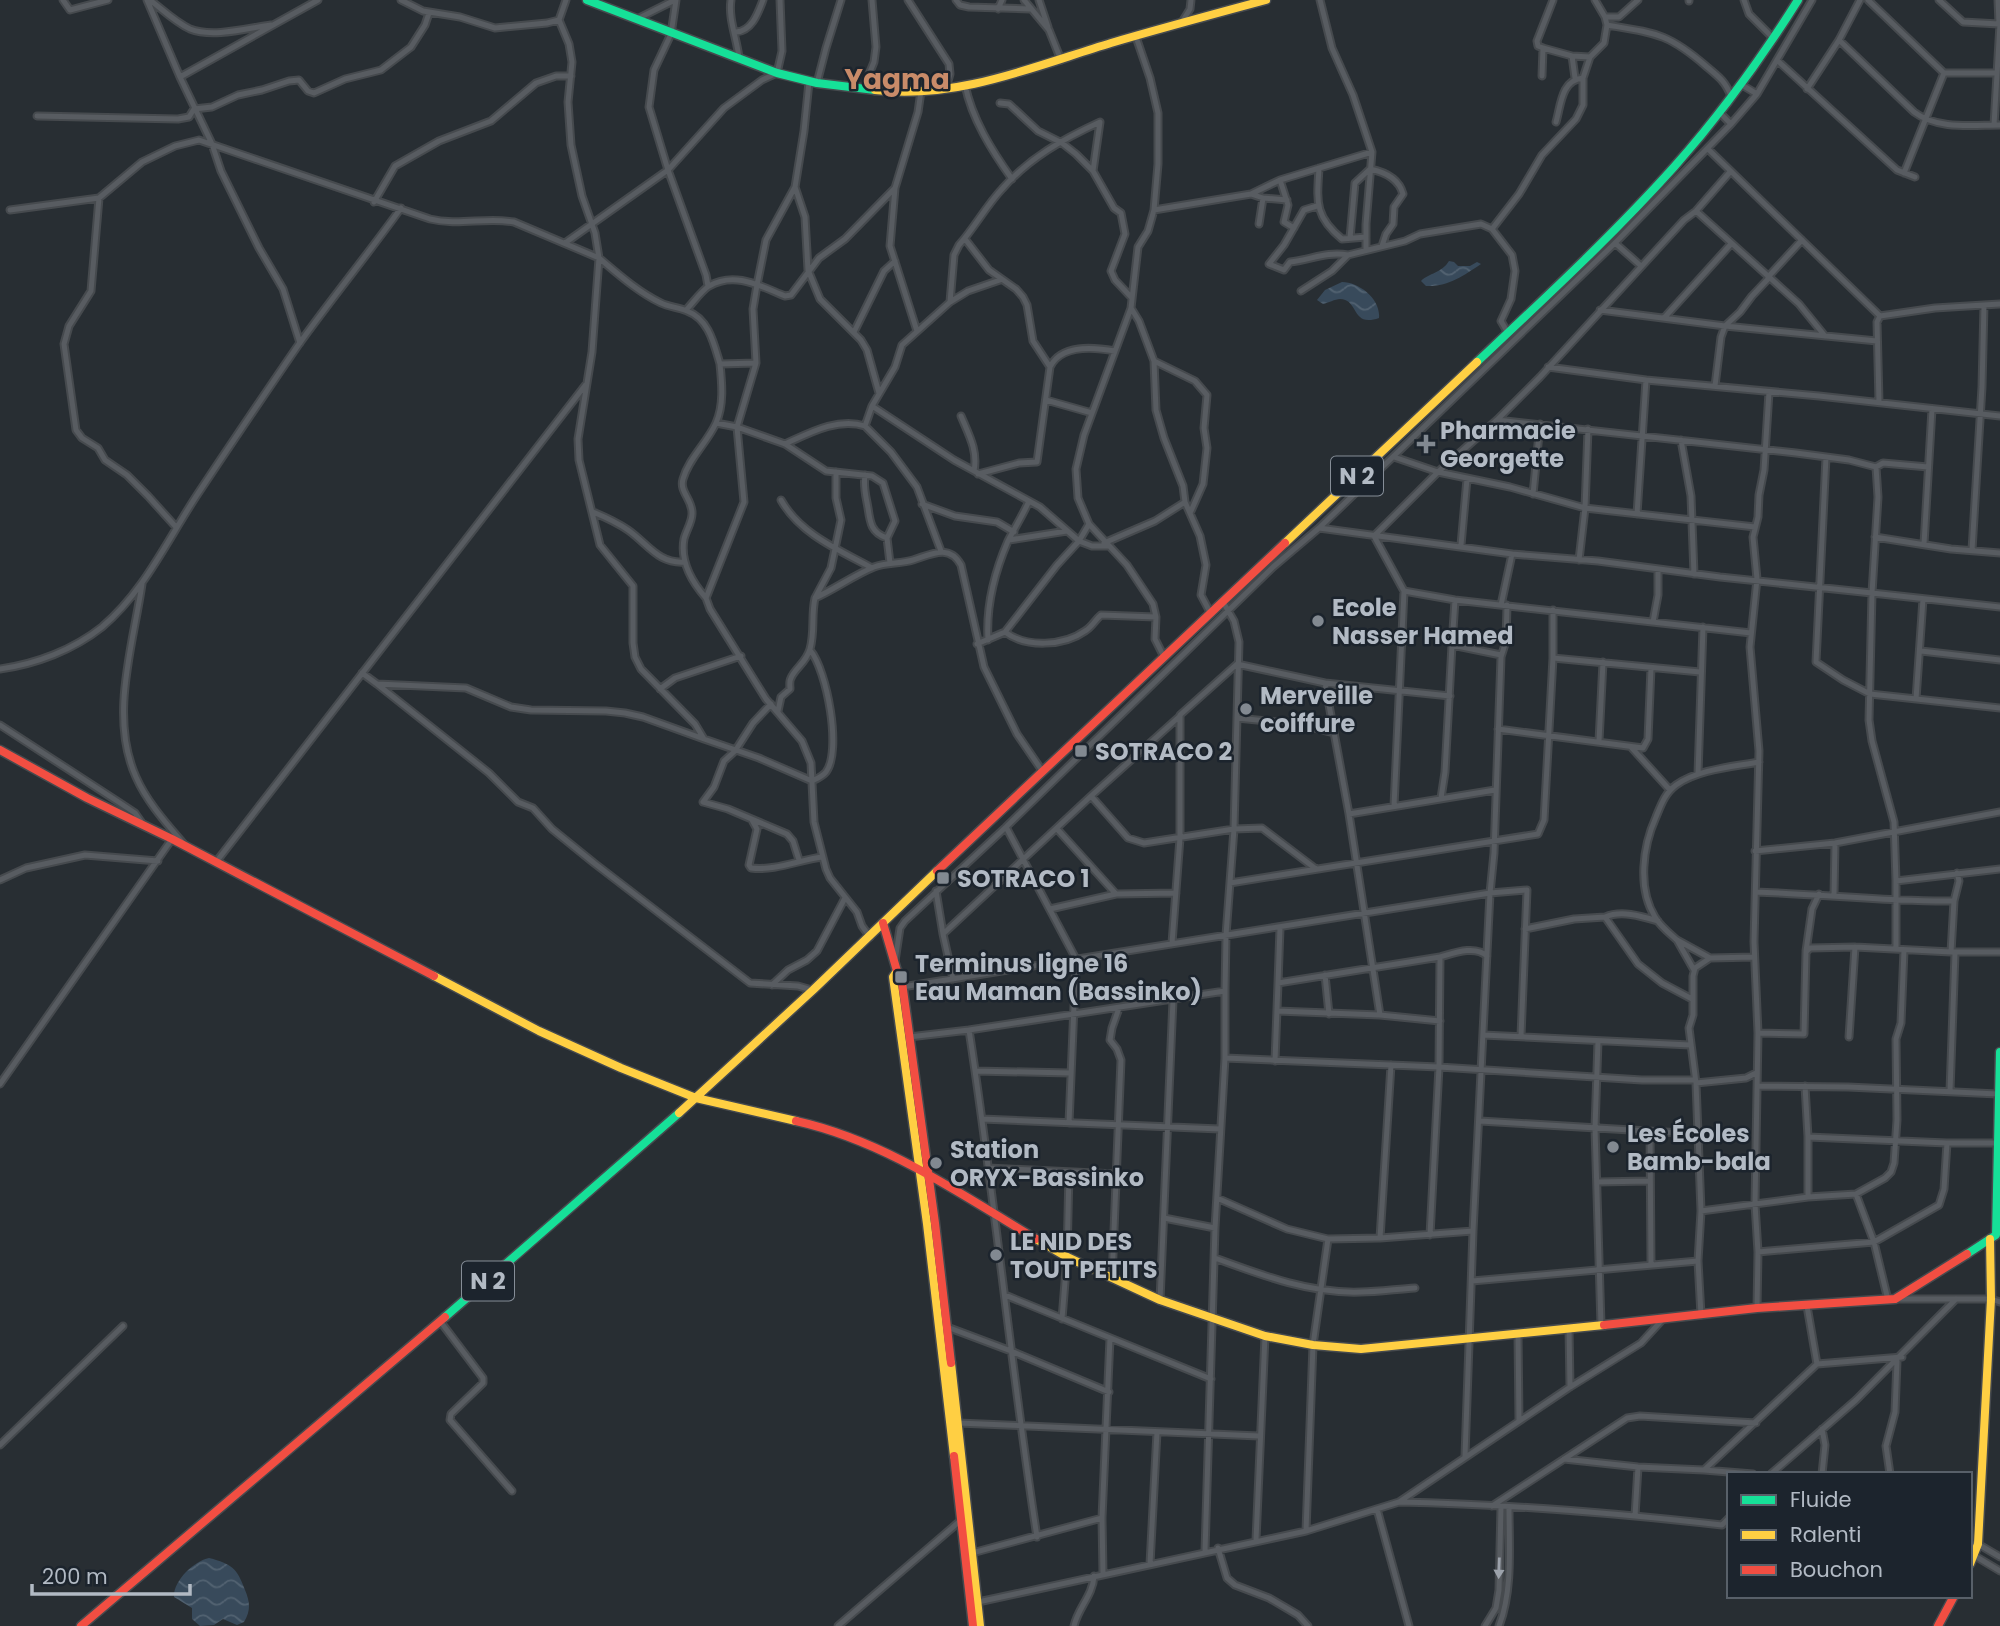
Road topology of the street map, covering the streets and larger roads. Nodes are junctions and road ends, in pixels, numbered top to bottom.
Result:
1 (63, 0) edge
2 (108, 0) edge
3 (149, 0) edge
4 (318, 0) edge
5 (401, 0) edge
6 (566, 0) edge
7 (587, 0) edge
8 (676, 0) edge
9 (730, 0) edge
10 (763, 0) edge
11 (780, 0) edge
12 (841, 0) edge
13 (872, 0) edge
14 (908, 0) edge
15 (956, 0) edge
16 (1002, 0) edge
17 (1024, 0) edge
18 (1039, 0) edge
19 (1192, 0) edge
20 (1266, 0) edge
21 (1320, 0) edge
22 (1553, 0) edge
23 (1595, 0) edge
24 (1638, 0) edge
25 (1744, 0) edge
26 (1798, 0) edge
27 (1812, 0) edge
28 (1860, 0) edge
29 (1868, 0) edge
30 (1939, 0) edge
31 (1998, 0) edge
32 (602, 3) edge
33 (998, 9) junction
34 (1030, 9) junction
35 (429, 13) junction
36 (1605, 17) junction
37 (637, 19) junction
38 (559, 20) junction
39 (275, 24) junction
40 (1999, 24) edge
41 (1180, 25) junction
42 (1606, 25) junction
43 (1049, 30) junction
44 (736, 32) junction
45 (671, 34) junction
46 (1136, 37) junction
47 (1773, 38) junction
48 (1839, 40) junction
49 (1543, 48) junction
50 (1572, 56) junction
51 (1590, 57) junction
52 (739, 58) junction
53 (1061, 60) junction
54 (1778, 61) junction
55 (777, 72) junction
56 (1944, 73) junction
57 (1996, 73) junction
58 (571, 76) junction
59 (1542, 76) dead end
60 (180, 77) junction
61 (1575, 78) junction
62 (1583, 78) junction
63 (813, 82) junction
64 (965, 85) junction
65 (1742, 85) junction
66 (946, 88) junction
67 (1807, 89) junction
68 (862, 90) junction
69 (921, 91) junction
70 (1757, 94) junction
71 (1732, 99) junction
72 (1000, 103) dead end
73 (194, 109) junction
74 (1721, 114) junction
75 (37, 116) dead end
76 (1925, 119) junction
77 (1556, 122) dead end
78 (1731, 124) junction
79 (1997, 125) edge
80 (1062, 143) junction
81 (212, 144) junction
82 (1708, 149) junction
83 (1372, 152) junction
84 (1319, 168) junction
85 (1370, 169) junction
86 (667, 170) junction
87 (1093, 171) junction
88 (1730, 172) junction
89 (1904, 173) junction
90 (1915, 177) dead end
91 (1012, 179) junction
92 (1280, 180) junction
93 (795, 187) junction
94 (895, 188) junction
95 (1251, 194) junction
96 (99, 198) junction
97 (1262, 198) junction
98 (1287, 200) junction
99 (374, 202) junction
100 (1317, 206) junction
101 (401, 208) junction
102 (9, 210) dead end
103 (1154, 210) junction
104 (1696, 211) junction
105 (592, 224) junction
106 (1259, 224) dead end
107 (1294, 228) junction
108 (1492, 229) junction
109 (1366, 237) junction
110 (1350, 238) junction
111 (965, 239) junction
112 (1802, 240) junction
113 (565, 243) junction
114 (1615, 243) junction
115 (1731, 244) junction
116 (1382, 246) junction
117 (1366, 250) junction
118 (1348, 255) junction
119 (599, 258) junction
120 (895, 261) junction
121 (1642, 266) junction
122 (808, 270) junction
123 (1769, 277) junction
124 (1000, 280) junction
125 (757, 285) junction
126 (708, 286) junction
127 (1301, 291) dead end
128 (1132, 298) junction
129 (950, 302) junction
130 (2000, 304) edge
131 (1984, 305) junction
132 (1131, 308) junction
133 (686, 310) junction
134 (1600, 310) junction
135 (1880, 316) junction
136 (1664, 318) junction
137 (1725, 326) junction
138 (916, 331) junction
139 (855, 332) junction
140 (1508, 333) junction
141 (1825, 336) junction
142 (1877, 341) junction
143 (300, 343) junction
144 (1115, 351) junction
145 (1154, 361) junction
146 (756, 363) junction
147 (720, 365) junction
148 (1050, 367) junction
149 (1548, 367) junction
150 (589, 380) junction
151 (1646, 380) junction
152 (1715, 386) junction
153 (1769, 392) junction
154 (879, 393) junction
155 (1046, 400) junction
156 (1880, 402) junction
157 (872, 406) junction
158 (1932, 409) junction
159 (1092, 413) junction
160 (1981, 414) junction
161 (961, 416) dead end
162 (2000, 416) edge
163 (1497, 420) junction
164 (716, 423) junction
165 (1540, 424) junction
166 (865, 426) junction
167 (737, 427) junction
168 (1588, 429) junction
169 (1643, 435) junction
170 (1681, 440) junction
171 (785, 444) junction
172 (1765, 449) junction
173 (1394, 457) junction
174 (1826, 457) junction
175 (1876, 467) junction
176 (1928, 467) junction
177 (836, 472) junction
178 (976, 472) junction
179 (1438, 472) junction
180 (865, 475) junction
181 (1467, 479) junction
182 (1533, 494) junction
183 (781, 500) dead end
184 (1029, 501) junction
185 (1185, 502) junction
186 (922, 504) junction
187 (1585, 508) junction
188 (1191, 511) junction
189 (593, 512) junction
190 (1637, 514) junction
191 (1692, 520) junction
192 (1089, 524) junction
193 (176, 527) junction
194 (1755, 527) junction
195 (1319, 528) junction
196 (1067, 531) junction
197 (1014, 532) junction
198 (1374, 536) junction
199 (1875, 537) junction
200 (887, 538) junction
201 (1009, 541) junction
202 (1079, 541) junction
203 (1924, 544) junction
204 (1106, 545) junction
205 (1461, 545) junction
206 (834, 547) junction
207 (1972, 550) junction
208 (941, 551) junction
209 (2000, 553) edge
210 (1512, 554) junction
211 (1579, 560) junction
212 (685, 562) junction
213 (890, 563) junction
214 (872, 568) junction
215 (1658, 569) junction
216 (1695, 574) junction
217 (1757, 579) junction
218 (142, 584) junction
219 (1820, 587) junction
220 (1404, 591) junction
221 (1872, 593) junction
222 (706, 598) junction
223 (815, 598) junction
224 (1923, 599) junction
225 (1455, 600) junction
226 (1223, 602) junction
227 (1504, 605) junction
228 (2000, 607) edge
229 (1553, 610) junction
230 (1228, 611) junction
231 (1211, 614) junction
232 (1156, 617) junction
233 (1653, 622) junction
234 (1703, 627) junction
235 (1005, 632) junction
236 (1751, 633) junction
237 (988, 640) junction
238 (977, 644) junction
239 (1452, 645) junction
240 (810, 650) junction
241 (1921, 651) junction
242 (1501, 655) junction
243 (741, 656) junction
244 (1164, 658) junction
245 (1553, 658) junction
246 (2000, 660) edge
247 (1602, 663) junction
248 (1237, 664) junction
249 (1651, 668) junction
250 (0, 669) edge
251 (1700, 672) junction
252 (362, 673) junction
253 (1325, 683) junction
254 (376, 684) junction
255 (660, 689) junction
256 (1399, 691) junction
257 (1870, 694) junction
258 (1450, 696) junction
259 (1916, 699) junction
260 (771, 704) junction
261 (2000, 708) edge
262 (778, 711) junction
263 (1180, 715) junction
264 (1237, 718) junction
265 (0, 725) edge
266 (1498, 729) junction
267 (1334, 733) junction
268 (1549, 737) junction
269 (704, 739) junction
270 (1599, 741) junction
271 (1631, 747) junction
272 (0, 750) edge
273 (735, 751) junction
274 (1759, 762) junction
275 (1043, 772) junction
276 (1698, 774) junction
277 (811, 781) junction
278 (1495, 790) junction
279 (1670, 790) junction
280 (1091, 796) junction
281 (1441, 798) junction
282 (1394, 806) junction
283 (2000, 811) edge
284 (1349, 814) junction
285 (752, 820) junction
286 (144, 826) junction
287 (1006, 827) junction
288 (1234, 829) junction
289 (1058, 830) junction
290 (1895, 831) junction
291 (1180, 838) junction
292 (172, 839) junction
293 (1494, 840) junction
294 (1835, 843) junction
295 (185, 846) junction
296 (1755, 851) junction
297 (822, 857) junction
298 (158, 860) junction
299 (799, 860) junction
300 (1023, 860) junction
301 (1356, 862) junction
302 (215, 863) junction
303 (1316, 869) junction
304 (2000, 869) edge
305 (1957, 873) junction
306 (0, 880) edge
307 (1896, 881) junction
308 (1230, 883) junction
309 (936, 891) junction
310 (1490, 892) junction
311 (1756, 892) junction
312 (1176, 893) junction
313 (1116, 894) junction
314 (1819, 894) junction
315 (1833, 895) junction
316 (845, 898) junction
317 (1895, 900) junction
318 (1955, 901) junction
319 (1050, 909) junction
320 (1363, 914) junction
321 (1605, 916) junction
322 (1658, 921) junction
323 (883, 923) junction
324 (1280, 928) junction
325 (1525, 929) junction
326 (943, 934) junction
327 (1226, 935) junction
328 (870, 937) junction
329 (1677, 940) junction
330 (1171, 943) junction
331 (1855, 947) junction
332 (1896, 949) junction
333 (1904, 950) junction
334 (1806, 951) junction
335 (2000, 952) edge
336 (1953, 953) junction
337 (1487, 956) junction
338 (1440, 957) junction
339 (1754, 957) junction
340 (1710, 958) junction
341 (1076, 959) junction
342 (1371, 966) junction
343 (896, 968) junction
344 (1694, 970) junction
345 (1325, 975) junction
346 (953, 979) junction
347 (1279, 982) junction
348 (772, 985) junction
349 (902, 987) junction
350 (813, 990) junction
351 (1225, 991) junction
352 (1692, 999) junction
353 (1173, 1000) junction
354 (1119, 1008) junction
355 (1277, 1011) junction
356 (1074, 1013) junction
357 (1329, 1014) junction
358 (1380, 1015) junction
359 (1440, 1021) junction
360 (969, 1030) junction
361 (1758, 1033) junction
362 (1483, 1035) junction
363 (908, 1037) junction
364 (1521, 1037) junction
365 (1849, 1037) dead end
366 (1598, 1041) junction
367 (1690, 1045) junction
368 (2000, 1052) edge
369 (1225, 1058) junction
370 (1275, 1061) junction
371 (1391, 1065) junction
372 (1439, 1067) junction
373 (1482, 1069) junction
374 (975, 1071) junction
375 (2000, 1071) edge
376 (1070, 1073) junction
377 (1756, 1073) junction
378 (1597, 1076) junction
379 (1695, 1082) junction
380 (0, 1084) edge
381 (1757, 1086) junction
382 (1805, 1086) junction
383 (1896, 1089) junction
384 (1950, 1091) junction
385 (1998, 1094) junction
386 (696, 1098) junction
387 (982, 1119) junction
388 (1480, 1121) junction
389 (1069, 1123) junction
390 (1118, 1125) junction
391 (1168, 1127) junction
392 (1595, 1128) junction
393 (1220, 1129) junction
394 (1650, 1132) junction
395 (1698, 1134) junction
396 (1808, 1137) junction
397 (1895, 1140) junction
398 (1947, 1143) junction
399 (1997, 1143) junction
400 (988, 1168) junction
401 (919, 1169) junction
402 (1069, 1172) junction
403 (927, 1174) junction
404 (1116, 1174) junction
405 (1649, 1181) junction
406 (1597, 1182) junction
407 (1856, 1194) junction
408 (1808, 1197) junction
409 (1217, 1198) junction
410 (1755, 1204) junction
411 (1701, 1211) junction
412 (993, 1215) junction
413 (1164, 1218) junction
414 (1215, 1228) junction
415 (1473, 1231) junction
416 (1430, 1235) junction
417 (1996, 1236) edge
418 (1380, 1238) junction
419 (1328, 1239) junction
420 (1874, 1242) junction
421 (1758, 1252) junction
422 (1067, 1257) junction
423 (1215, 1258) junction
424 (1698, 1261) junction
425 (1651, 1264) junction
426 (1597, 1271) junction
427 (1112, 1279) junction
428 (1472, 1281) junction
429 (1415, 1288) dead end
430 (1322, 1290) junction
431 (1005, 1295) junction
432 (1956, 1299) junction
433 (1160, 1300) junction
434 (1892, 1300) junction
435 (1996, 1301) edge
436 (1807, 1306) junction
437 (1757, 1308) junction
438 (1701, 1315) junction
439 (1062, 1319) junction
440 (1212, 1319) junction
441 (1662, 1319) junction
442 (440, 1321) junction
443 (1601, 1325) junction
444 (123, 1326) dead end
445 (947, 1327) junction
446 (1569, 1328) junction
447 (1518, 1334) junction
448 (1265, 1336) junction
449 (1110, 1338) junction
450 (1470, 1340) junction
451 (1314, 1345) junction
452 (1011, 1351) junction
453 (1900, 1359) junction
454 (1817, 1364) junction
455 (1211, 1379) junction
456 (1570, 1387) junction
457 (1109, 1392) junction
458 (1518, 1421) junction
459 (958, 1423) junction
460 (1756, 1423) junction
461 (1020, 1427) junction
462 (1822, 1429) junction
463 (1106, 1431) junction
464 (1157, 1432) junction
465 (1209, 1434) junction
466 (1259, 1436) junction
467 (0, 1445) edge
468 (1465, 1457) junction
469 (1563, 1459) junction
470 (1638, 1467) junction
471 (1704, 1470) junction
472 (1728, 1472) edge
473 (1773, 1472) edge
474 (1822, 1472) edge
475 (1890, 1472) edge
476 (512, 1491) dead end
477 (1399, 1502) junction
478 (1492, 1506) junction
479 (1501, 1507) junction
480 (1509, 1507) junction
481 (1377, 1509) junction
482 (1635, 1516) junction
483 (1102, 1518) junction
484 (964, 1519) junction
485 (1725, 1526) edge
486 (1306, 1531) junction
487 (1037, 1537) junction
488 (1256, 1541) junction
489 (1974, 1544) edge
490 (1218, 1548) junction
491 (1205, 1551) junction
492 (972, 1553) junction
493 (2000, 1557) edge
494 (1972, 1560) edge
495 (1150, 1564) junction
496 (2000, 1571) edge
497 (1103, 1574) junction
498 (1094, 1576) junction
499 (1953, 1598) edge
500 (978, 1602) junction
501 (81, 1626) edge
502 (838, 1626) edge
503 (973, 1626) edge
504 (980, 1626) edge
505 (1073, 1626) edge
506 (1308, 1626) edge
507 (1409, 1626) edge
508 (1485, 1626) edge
509 (1499, 1626) edge
510 (1938, 1626) edge

1 - 2 street
3 - 39 street
3 - 60 street
4 - 39 street
5 - 35 street
6 - 38 street
7 - 32 street
8 - 37 street
8 - 45 street
9 - 44 street
10 - 44 street
11 - 55 street
12 - 63 street
13 - 68 street
14 - 66 street
15 - 33 street
16 - 33 street
17 - 34 street
18 - 43 street
19 - 41 street
20 - 41 street
21 - 83 street
22 - 49 street
23 - 36 street
24 - 36 street
25 - 47 street
26 - 47 street, N 2
27 - 54 street
28 - 48 street
29 - 56 street
30 - 40 street
31 - 40 street
32 - 37 street
33 - 34 street
34 - 43 street
35 - 38 street
35 - 73 street
36 - 42 street
37 - 45 street
38 - 58 street
39 - 60 street
40 - 57 street
41 - 46 street
42 - 51 street
42 - 71 street
43 - 53 street
44 - 52 street
45 - 52 street
45 - 86 street
46 - 53 street
46 - 103 street
47 - 65 street, N 2
48 - 67 street
48 - 76 street
49 - 50 street
49 - 59 street
50 - 51 street
50 - 61 street
51 - 62 street
52 - 55 street
53 - 64 street
54 - 67 street
54 - 70 street
55 - 63 street
55 - 86 street
56 - 57 street
56 - 76 street
57 - 79 street
58 - 99 street
58 - 105 street
60 - 73 street
61 - 62 street
61 - 77 street
62 - 108 street
63 - 68 street
63 - 93 street
64 - 66 street
64 - 91 street
65 - 70 street
65 - 71 street, N 2
66 - 69 street
67 - 89 street
68 - 69 street
69 - 94 street
70 - 78 street
71 - 74 street, N 2
72 - 80 street
73 - 75 street
73 - 81 street
74 - 78 street
74 - 140 street, N 2
76 - 79 street
76 - 89 street
78 - 82 street
80 - 87 street
80 - 87 street
80 - 91 street
81 - 96 street
81 - 99 street
81 - 143 street
82 - 88 street
82 - 114 street
83 - 84 street
83 - 85 street
84 - 92 street
84 - 100 street
85 - 109 street
85 - 110 street
85 - 116 street
86 - 105 street
86 - 126 street
87 - 128 street
88 - 104 street
88 - 112 street
89 - 90 street
91 - 111 street
92 - 95 street
92 - 98 street
93 - 122 street
93 - 125 street
94 - 120 street
94 - 122 street
95 - 97 street
95 - 103 street
96 - 102 street
96 - 193 street
97 - 98 street
97 - 106 street
98 - 107 street
99 - 101 street
100 - 107 street
100 - 110 street
101 - 113 street
101 - 143 street
103 - 128 street
104 - 115 street
104 - 121 street
105 - 113 street
105 - 119 street
107 - 118 street
108 - 116 street
108 - 140 street
109 - 110 street
109 - 117 street
111 - 124 street
111 - 129 street
112 - 123 street
112 - 135 street
113 - 119 street
114 - 121 street
114 - 173 street
115 - 123 street
115 - 136 street
116 - 117 street
117 - 118 street
118 - 127 street
119 - 133 street
119 - 150 street
120 - 138 street
120 - 139 street
121 - 134 street
122 - 125 street
122 - 139 street
123 - 137 street
123 - 141 street
124 - 129 street
124 - 148 street
125 - 126 street
125 - 146 street
126 - 133 street
128 - 132 street
129 - 138 street
130 - 131 street
131 - 135 street
131 - 160 street
132 - 144 street
132 - 145 street
133 - 147 street
134 - 136 street
134 - 149 street
135 - 142 street
136 - 137 street
137 - 141 street
137 - 152 street
138 - 154 street
139 - 154 street
140 - 226 street, N 2
141 - 142 street
142 - 156 street
143 - 193 street
144 - 148 street
144 - 159 street
145 - 185 street
145 - 188 street
146 - 147 street
146 - 167 street
147 - 164 street
148 - 155 street
149 - 151 street
149 - 163 street
150 - 189 street
150 - 252 street
151 - 152 street
151 - 169 street
152 - 153 street
153 - 156 street
153 - 172 street
154 - 157 street
155 - 159 street
155 - 178 street
156 - 158 street
157 - 166 street
157 - 178 street
158 - 160 street
158 - 176 street
159 - 192 street
160 - 162 street
160 - 207 street
161 - 178 street
163 - 165 street
163 - 179 street
164 - 167 street
164 - 212 street
165 - 168 street
165 - 182 street
166 - 171 street
166 - 186 street
167 - 171 street
167 - 222 street
168 - 169 street
168 - 187 street
169 - 170 street
169 - 190 street
170 - 172 street
170 - 191 street
171 - 177 street
172 - 174 street
172 - 194 street
173 - 179 street
173 - 195 street
174 - 175 street
174 - 219 street
175 - 176 street
175 - 199 street
176 - 203 street
177 - 180 street
177 - 206 street
178 - 184 street
179 - 181 street
179 - 198 street
180 - 200 street
180 - 200 street
181 - 182 street
181 - 205 street
182 - 187 street
183 - 206 street
184 - 196 street
184 - 197 street
185 - 188 street
185 - 204 street
186 - 197 street
186 - 208 street
187 - 190 street
187 - 211 street
188 - 231 street
189 - 212 street
189 - 255 street
190 - 191 street
191 - 194 street
191 - 216 street
192 - 202 street
192 - 204 street
193 - 218 street
194 - 217 street
195 - 198 street
195 - 230 street
196 - 201 street
196 - 202 street
197 - 201 street
198 - 205 street
198 - 220 street
199 - 203 street
199 - 221 street
200 - 213 street
201 - 237 street
202 - 204 street
202 - 235 street
203 - 207 street
204 - 232 street
205 - 210 street
206 - 214 street
206 - 223 street
207 - 209 street
208 - 213 street
208 - 238 street
210 - 211 street
210 - 227 street
211 - 215 street
212 - 222 street
213 - 214 street
214 - 223 street
215 - 216 street
215 - 233 street
216 - 217 street
217 - 219 street
217 - 236 street
218 - 250 street
218 - 295 street
219 - 221 street
219 - 257 street
220 - 225 street
220 - 256 street
221 - 224 street
221 - 257 street
222 - 243 street
223 - 240 street
224 - 228 street
224 - 241 street
225 - 227 street
225 - 239 street
226 - 230 street
226 - 231 street, N 2
227 - 229 street
227 - 242 street
229 - 233 street
229 - 245 street
230 - 248 street
230 - 287 street
231 - 244 street, N 2
232 - 235 street
232 - 244 street
233 - 234 street
234 - 236 street
234 - 251 street
235 - 237 street
236 - 274 street
237 - 238 street
238 - 275 street
239 - 242 street
239 - 258 street
240 - 262 street
240 - 277 street
241 - 246 street
241 - 259 street
242 - 266 street
243 - 255 street
243 - 260 street
244 - 275 street, N 2
245 - 247 street
245 - 268 street
247 - 249 street
247 - 270 street
248 - 253 street
248 - 263 street
248 - 264 street
249 - 251 street
249 - 271 street
251 - 276 street
252 - 254 street
252 - 302 street
253 - 256 street
253 - 267 street
254 - 269 street
254 - 348 street
255 - 269 street
256 - 258 street
256 - 282 street
257 - 259 street
257 - 290 street
258 - 281 street
259 - 261 street
260 - 262 street
260 - 273 street
262 - 277 street
263 - 280 street
263 - 291 street
264 - 267 street
264 - 288 street
265 - 286 street
266 - 268 street
266 - 278 street
267 - 284 street
268 - 270 street
268 - 293 street
269 - 273 street
270 - 271 street
271 - 279 street
272 - 286 street
273 - 277 street
273 - 285 street
274 - 276 street
274 - 296 street
275 - 323 street, N 2
276 - 279 street
277 - 297 street
278 - 281 street
278 - 293 street
279 - 322 street
280 - 289 street
280 - 291 street
281 - 282 street
282 - 284 street
283 - 290 street
284 - 301 street
285 - 299 street
285 - 299 street
286 - 292 street
287 - 300 street
287 - 309 street
288 - 291 street
288 - 303 street
288 - 308 street
289 - 300 street
289 - 313 street
290 - 294 street
290 - 307 street
291 - 312 street
292 - 295 street
292 - 298 street
293 - 301 street
293 - 310 street
294 - 296 street
294 - 315 street
295 - 302 street
296 - 311 street
297 - 299 street
297 - 316 street
298 - 306 street
298 - 380 street
300 - 319 street
300 - 326 street
301 - 303 street
301 - 320 street
302 - 386 street
303 - 308 street
304 - 305 street
305 - 307 street
305 - 318 street
307 - 317 street
308 - 327 street
309 - 326 street
309 - 343 street
310 - 320 street
310 - 325 street
310 - 337 street
311 - 314 street
311 - 339 street
312 - 313 street
312 - 330 street
313 - 319 street
314 - 315 street
314 - 334 street
315 - 317 street
316 - 328 street
316 - 348 street
317 - 318 street
317 - 332 street
318 - 336 street
319 - 341 street
320 - 324 street
320 - 342 street
321 - 322 street
321 - 325 street
321 - 352 street
322 - 329 street
323 - 328 street, N 2
323 - 343 street
324 - 327 street
324 - 347 street
325 - 364 street
326 - 346 street
327 - 330 street
327 - 351 street
328 - 350 street, N 2
329 - 340 street
329 - 344 street
330 - 341 street
331 - 332 street
331 - 334 street
331 - 365 street
332 - 333 street
333 - 336 street
333 - 383 street
334 - 361 street
335 - 336 street
336 - 384 street
337 - 338 street
337 - 362 street
338 - 342 street
338 - 359 street
339 - 340 street
339 - 361 street
340 - 344 street
341 - 346 street
341 - 356 street
342 - 345 street
342 - 358 street
343 - 349 street
343 - 401 street
344 - 352 street
345 - 347 street
345 - 357 street
346 - 349 street
347 - 355 street
348 - 350 street
349 - 363 street
350 - 386 street, N 2
351 - 353 street
351 - 369 street
352 - 367 street
353 - 354 street
353 - 391 street
354 - 356 street
354 - 390 street
355 - 357 street
355 - 370 street
356 - 360 street
356 - 376 street
357 - 358 street
358 - 359 street
359 - 372 street
360 - 363 street
360 - 374 street
361 - 377 street
362 - 364 street
362 - 373 street
363 - 403 street
364 - 366 street
366 - 367 street
366 - 378 street
367 - 379 street
368 - 375 street
369 - 370 street
369 - 393 street
370 - 371 street
371 - 372 street
371 - 418 street
372 - 373 street
372 - 416 street
373 - 378 street
373 - 388 street
374 - 376 street
374 - 387 street
375 - 385 street
376 - 389 street
377 - 379 street
377 - 381 street
378 - 379 street
378 - 392 street
379 - 395 street
381 - 382 street
381 - 410 street
382 - 383 street
382 - 396 street
383 - 384 street
383 - 397 street
384 - 385 street
385 - 399 street
386 - 401 street
386 - 442 street, N 2
387 - 389 street
387 - 400 street
388 - 392 street
388 - 415 street
389 - 390 street
390 - 391 street
390 - 404 street
391 - 393 street
391 - 413 street
392 - 394 street
392 - 406 street
393 - 409 street
394 - 395 street
394 - 405 street
395 - 411 street
396 - 397 street
396 - 408 street
397 - 398 street
397 - 407 street
398 - 399 street
398 - 420 street
399 - 417 street
400 - 402 street
400 - 412 street
401 - 403 street
401 - 484 street
402 - 404 street
402 - 422 street
403 - 412 street
403 - 445 street
404 - 427 street
405 - 406 street
405 - 425 street
406 - 426 street
407 - 408 street
407 - 420 street
408 - 410 street
409 - 414 street
409 - 419 street
410 - 411 street
410 - 421 street
411 - 424 street
412 - 422 street
412 - 431 street
413 - 414 street
413 - 433 street
414 - 423 street
415 - 416 street
415 - 428 street
416 - 418 street
417 - 434 street
417 - 435 street
418 - 419 street
419 - 430 street
420 - 421 street
420 - 434 street
421 - 437 street
422 - 427 street
422 - 439 street
423 - 430 street
423 - 440 street
424 - 425 street
424 - 438 street
425 - 426 street
426 - 428 street
426 - 443 street
427 - 433 street
428 - 450 street
429 - 430 street
430 - 451 street
431 - 439 street
431 - 452 street
432 - 434 street
432 - 435 street
432 - 453 street
433 - 440 street
434 - 436 street
435 - 489 street
436 - 437 street
436 - 454 street
437 - 438 street
438 - 441 street
439 - 449 street
440 - 448 street
440 - 455 street
441 - 443 street
441 - 456 street
442 - 476 street
442 - 501 street, N 2
443 - 446 street
444 - 467 street
445 - 452 street
445 - 459 street
446 - 447 street
446 - 456 street
447 - 450 street
447 - 458 street
448 - 451 street
448 - 466 street
449 - 455 street
449 - 457 street
450 - 451 street
450 - 468 street
451 - 486 street
452 - 457 street
452 - 461 street
453 - 454 street
453 - 462 street
453 - 475 street
454 - 460 street
455 - 465 street
456 - 458 street
457 - 463 street
458 - 468 street
459 - 461 street
459 - 484 street
460 - 469 street
460 - 471 street
461 - 463 street
461 - 487 street
462 - 473 street
462 - 474 street
463 - 464 street
463 - 483 street
464 - 465 street
464 - 495 street
465 - 466 street
465 - 491 street
466 - 488 street
468 - 477 street
469 - 470 street
469 - 478 street
470 - 471 street
470 - 482 street
471 - 472 street
477 - 478 street
477 - 481 street
478 - 479 street
479 - 480 street
479 -> 508 street
480 - 482 street
480 - 509 street
481 - 486 street
481 - 507 street
482 - 485 street
483 - 487 street
483 - 497 street
484 - 492 street
484 - 502 street
484 - 503 street
486 - 488 street
487 - 492 street
488 - 490 street
489 - 493 street
489 - 494 street
490 - 491 street
490 - 506 street
491 - 495 street
492 - 500 street
494 - 496 street
495 - 497 street
497 - 498 street
498 - 500 street
498 - 505 street
499 - 510 street
500 - 504 street

